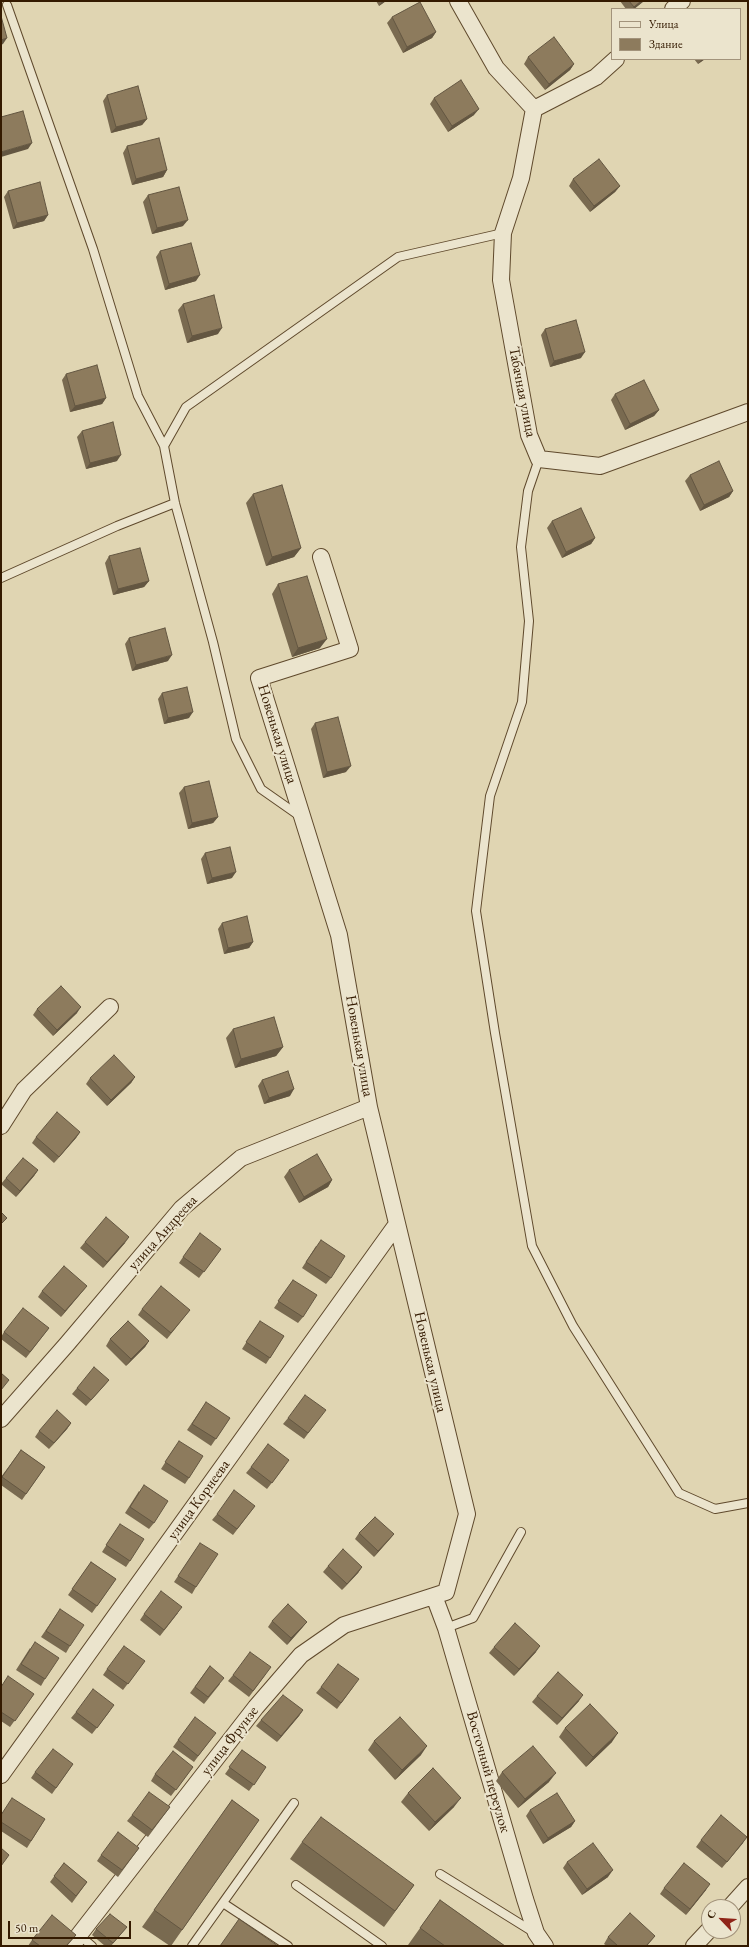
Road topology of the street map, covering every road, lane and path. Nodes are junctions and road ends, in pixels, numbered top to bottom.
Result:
1 (458, 1) edge
2 (682, 1) edge
3 (7, 5) dead end
4 (674, 8) edge
5 (615, 60) edge
6 (534, 109) junction
7 (503, 233) junction
8 (748, 412) edge
9 (164, 446) junction
10 (539, 459) junction
11 (175, 503) junction
12 (321, 557) dead end
13 (1, 578) edge
14 (303, 819) junction
15 (110, 1007) dead end
16 (369, 1107) junction
17 (1, 1126) edge
18 (398, 1224) junction
19 (1, 1419) edge
20 (748, 1503) edge
21 (521, 1532) dead end
22 (434, 1596) junction
23 (446, 1628) junction
24 (1, 1775) edge
25 (294, 1803) dead end
26 (440, 1874) dead end
27 (296, 1885) dead end
28 (748, 1887) edge
29 (737, 1899) edge
30 (223, 1903) junction
31 (536, 1933) junction
32 (371, 1938) junction
33 (701, 1939) edge
34 (76, 1941) edge
35 (92, 1946) edge
36 (192, 1946) edge
37 (288, 1946) edge
38 (366, 1946) edge
39 (382, 1946) edge
40 (545, 1946) edge
41 (694, 1946) edge

1 - 6 street
2 - 4 street
3 - 9 lane
5 - 6 street
6 - 7 street, Табачная улица
7 - 9 lane
7 - 10 street, Табачная улица
8 - 10 street
9 - 11 lane
10 - 20 lane
11 - 13 lane
11 - 14 lane
12 - 14 street, Новенькая улица
14 - 16 street, Новенькая улица
15 - 17 street
16 - 18 street, Новенькая улица
16 - 19 street, улица Андреева
18 - 22 street, Новенькая улица
18 - 24 street, улица Корнеева
21 - 23 lane
22 - 23 street, Восточный переулок
22 - 34 street, улица Фрунзе
23 - 31 street, Восточный переулок
25 - 30 lane
26 - 31 lane
27 - 32 lane
28 - 29 street
30 - 36 lane
30 - 37 lane
31 - 40 street, Восточный переулок
32 - 38 lane
32 - 39 lane
33 - 41 street
34 - 35 lane

